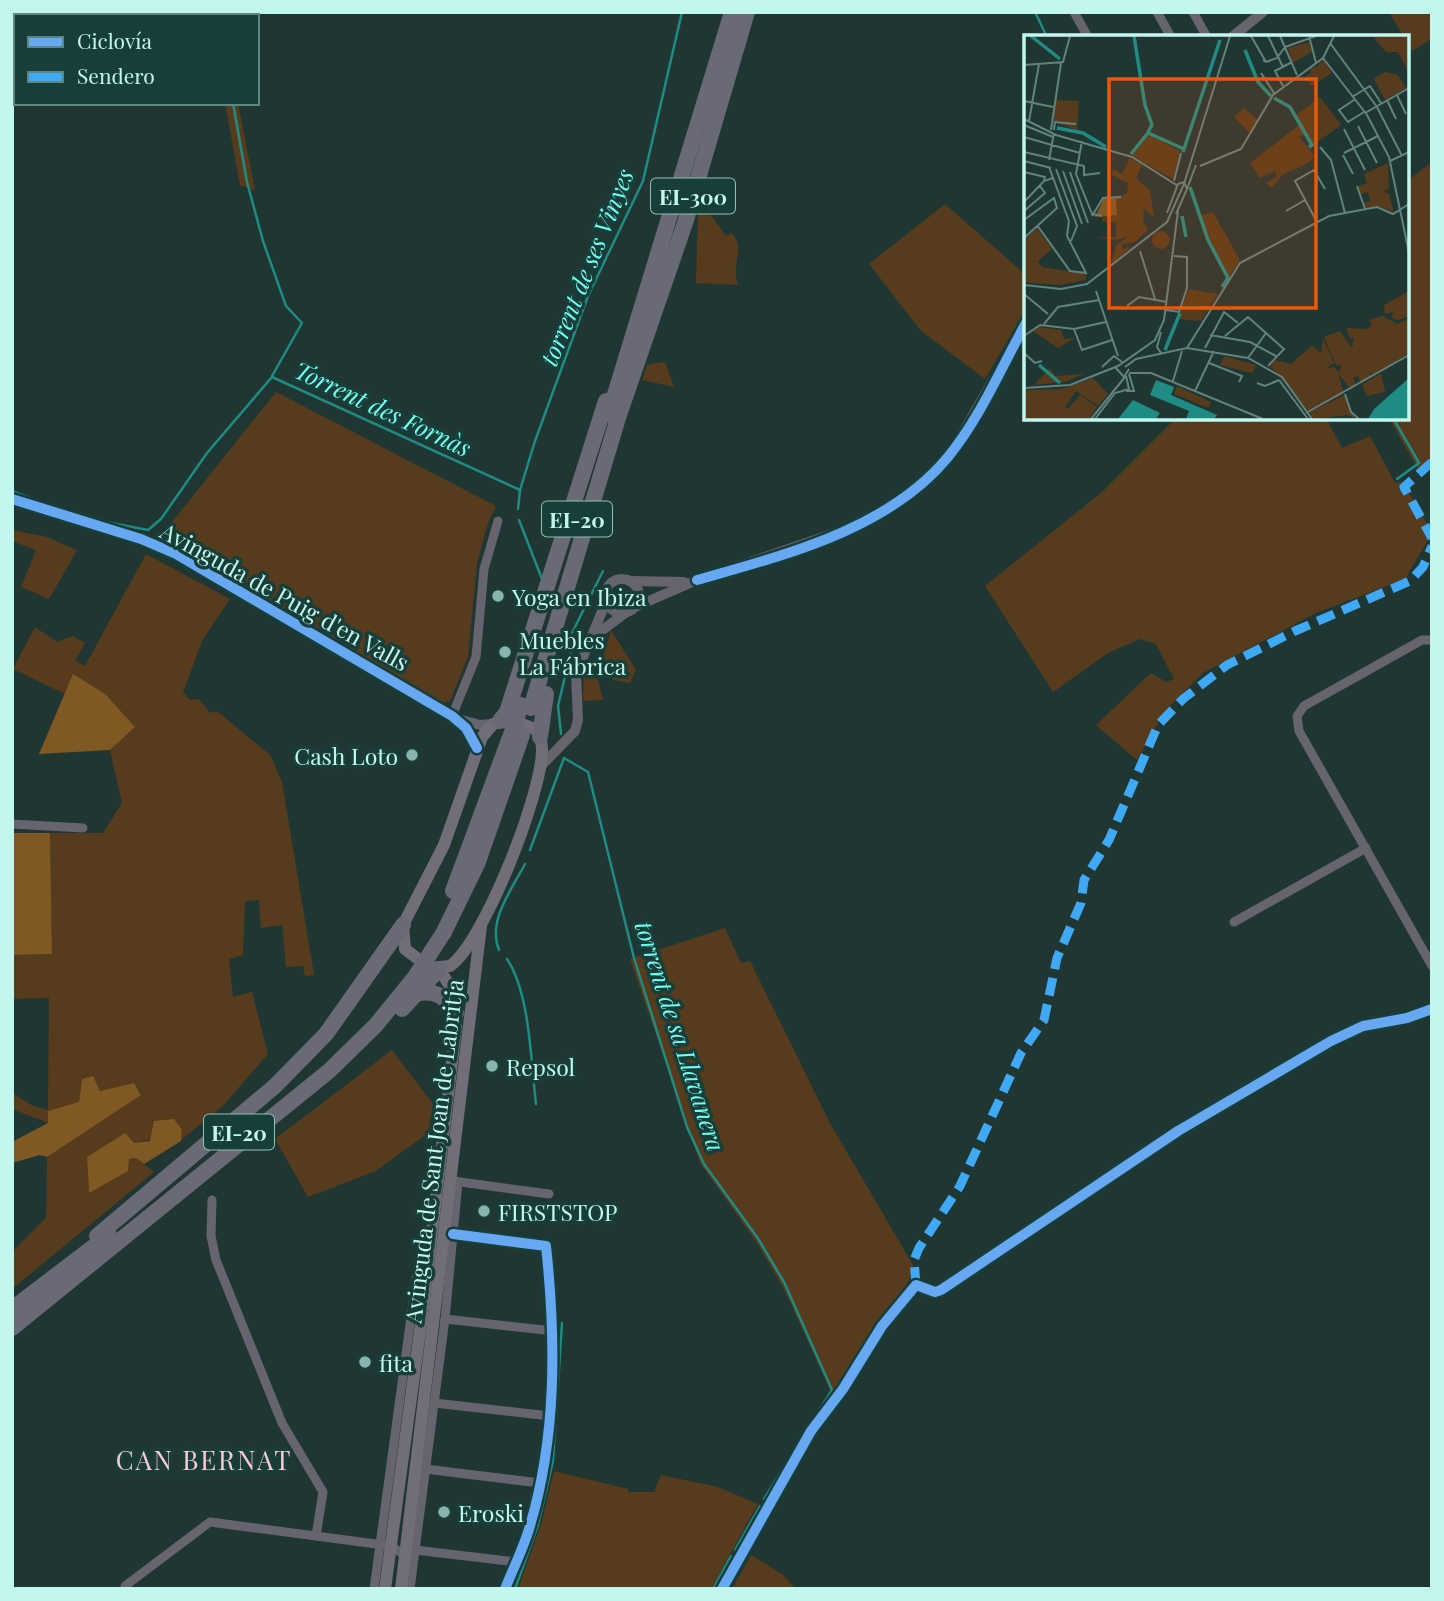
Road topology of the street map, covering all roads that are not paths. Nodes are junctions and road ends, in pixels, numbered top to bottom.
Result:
1 (732, 12) edge
2 (747, 12) edge
3 (1074, 12) edge
4 (1157, 12) edge
5 (1193, 12) edge
6 (1263, 12) edge
7 (1086, 35) edge
8 (1170, 35) edge
9 (1206, 35) edge
10 (1234, 35) edge
11 (1024, 327) edge
12 (634, 334) junction
13 (634, 378) junction
14 (12, 499) edge
15 (498, 521) dead end
16 (697, 580) junction
17 (630, 581) junction
18 (606, 602) junction
19 (630, 610) junction
20 (594, 636) junction
21 (1432, 640) edge
22 (526, 706) junction
23 (452, 716) junction
24 (507, 728) junction
25 (541, 738) junction
26 (565, 744) junction
27 (477, 748) junction
28 (541, 766) junction
29 (12, 824) edge
30 (83, 828) dead end
31 (1366, 848) junction
32 (1234, 922) dead end
33 (403, 926) junction
34 (481, 926) junction
35 (1432, 966) edge
36 (439, 969) junction
37 (411, 974) junction
38 (416, 994) junction
39 (1432, 1010) edge
40 (456, 1013) junction
41 (454, 1181) junction
42 (549, 1194) dead end
43 (212, 1200) dead end
44 (453, 1234) junction
45 (55, 1274) junction
46 (75, 1279) junction
47 (12, 1309) edge
48 (445, 1319) junction
49 (12, 1328) edge
50 (553, 1331) junction
51 (434, 1402) junction
52 (550, 1416) junction
53 (425, 1469) junction
54 (540, 1483) junction
55 (316, 1536) junction
56 (386, 1545) junction
57 (410, 1553) junction
58 (516, 1562) junction
59 (125, 1586) dead end
60 (374, 1589) edge
61 (385, 1589) edge
62 (401, 1589) edge
63 (410, 1589) edge
64 (505, 1589) edge
65 (722, 1589) edge

1 - 12 highway, EI-300
2 - 13 highway, EI-300
3 - 7 street
4 - 8 street
5 - 9 street
6 - 10 street
11 - 16 street
12 - 22 highway, EI-20
12 - 24 highway, EI-300
13 - 22 highway, EI-20
13 - 25 highway, EI-300
14 - 23 street, Avinguda de Puig d'en Valls
15 - 23 street
16 - 17 street
16 - 19 street
17 - 18 street
17 - 19 street
18 - 19 street
18 - 20 street
19 - 20 street
20 - 26 street
21 - 31 street
22 - 24 highway, EI-20, bridge
23 - 24 street, Avinguda de Puig d'en Valls
23 - 27 street, Avinguda de Puig d'en Valls
24 - 25 main road
24 - 27 main road, EI-300
24 - 37 highway, EI-20
25 - 26 street
25 - 28 main road, EI-300
26 - 28 street
27 - 33 main road, EI-300
28 - 34 main road, EI-300
29 - 30 street
31 - 32 street
31 - 35 street
33 - 36 main road
33 - 45 highway
34 - 36 main road, EI-300
34 - 41 main road, Avinguda de Sant Joan de Labritja / EI-300
36 - 38 highway
36 - 40 main road, Avinguda de Sant Joan de Labritja
37 - 45 highway, EI-20
37 - 46 highway, EI-20
38 - 40 highway
38 - 46 highway
39 - 65 street
40 - 56 main road, Avinguda de Sant Joan de Labritja
41 - 42 street
41 - 44 street, Avinguda de Sant Joan de Labritja
41 - 57 main road, Avinguda de Sant Joan de Labritja / EI-300
43 - 55 street
44 - 48 street, Avinguda de Sant Joan de Labritja
44 - 50 street
45 - 47 highway, EI-20
46 - 49 highway, EI-20
48 - 50 street
48 - 51 street, Avinguda de Sant Joan de Labritja
50 - 52 street
51 - 52 street
51 - 53 street, Avinguda de Sant Joan de Labritja
52 - 54 street
53 - 54 street
53 - 57 street, Avinguda de Sant Joan de Labritja
54 - 58 street
55 - 56 street
55 - 59 street
56 - 57 street
56 - 60 street, Avinguda de Sant Joan de Labritja
56 - 61 main road, Avinguda de Sant Joan de Labritja
57 - 58 street
57 - 62 main road, Avinguda de Sant Joan de Labritja / EI-300
57 - 63 street, Avinguda de Sant Joan de Labritja
58 - 64 street

